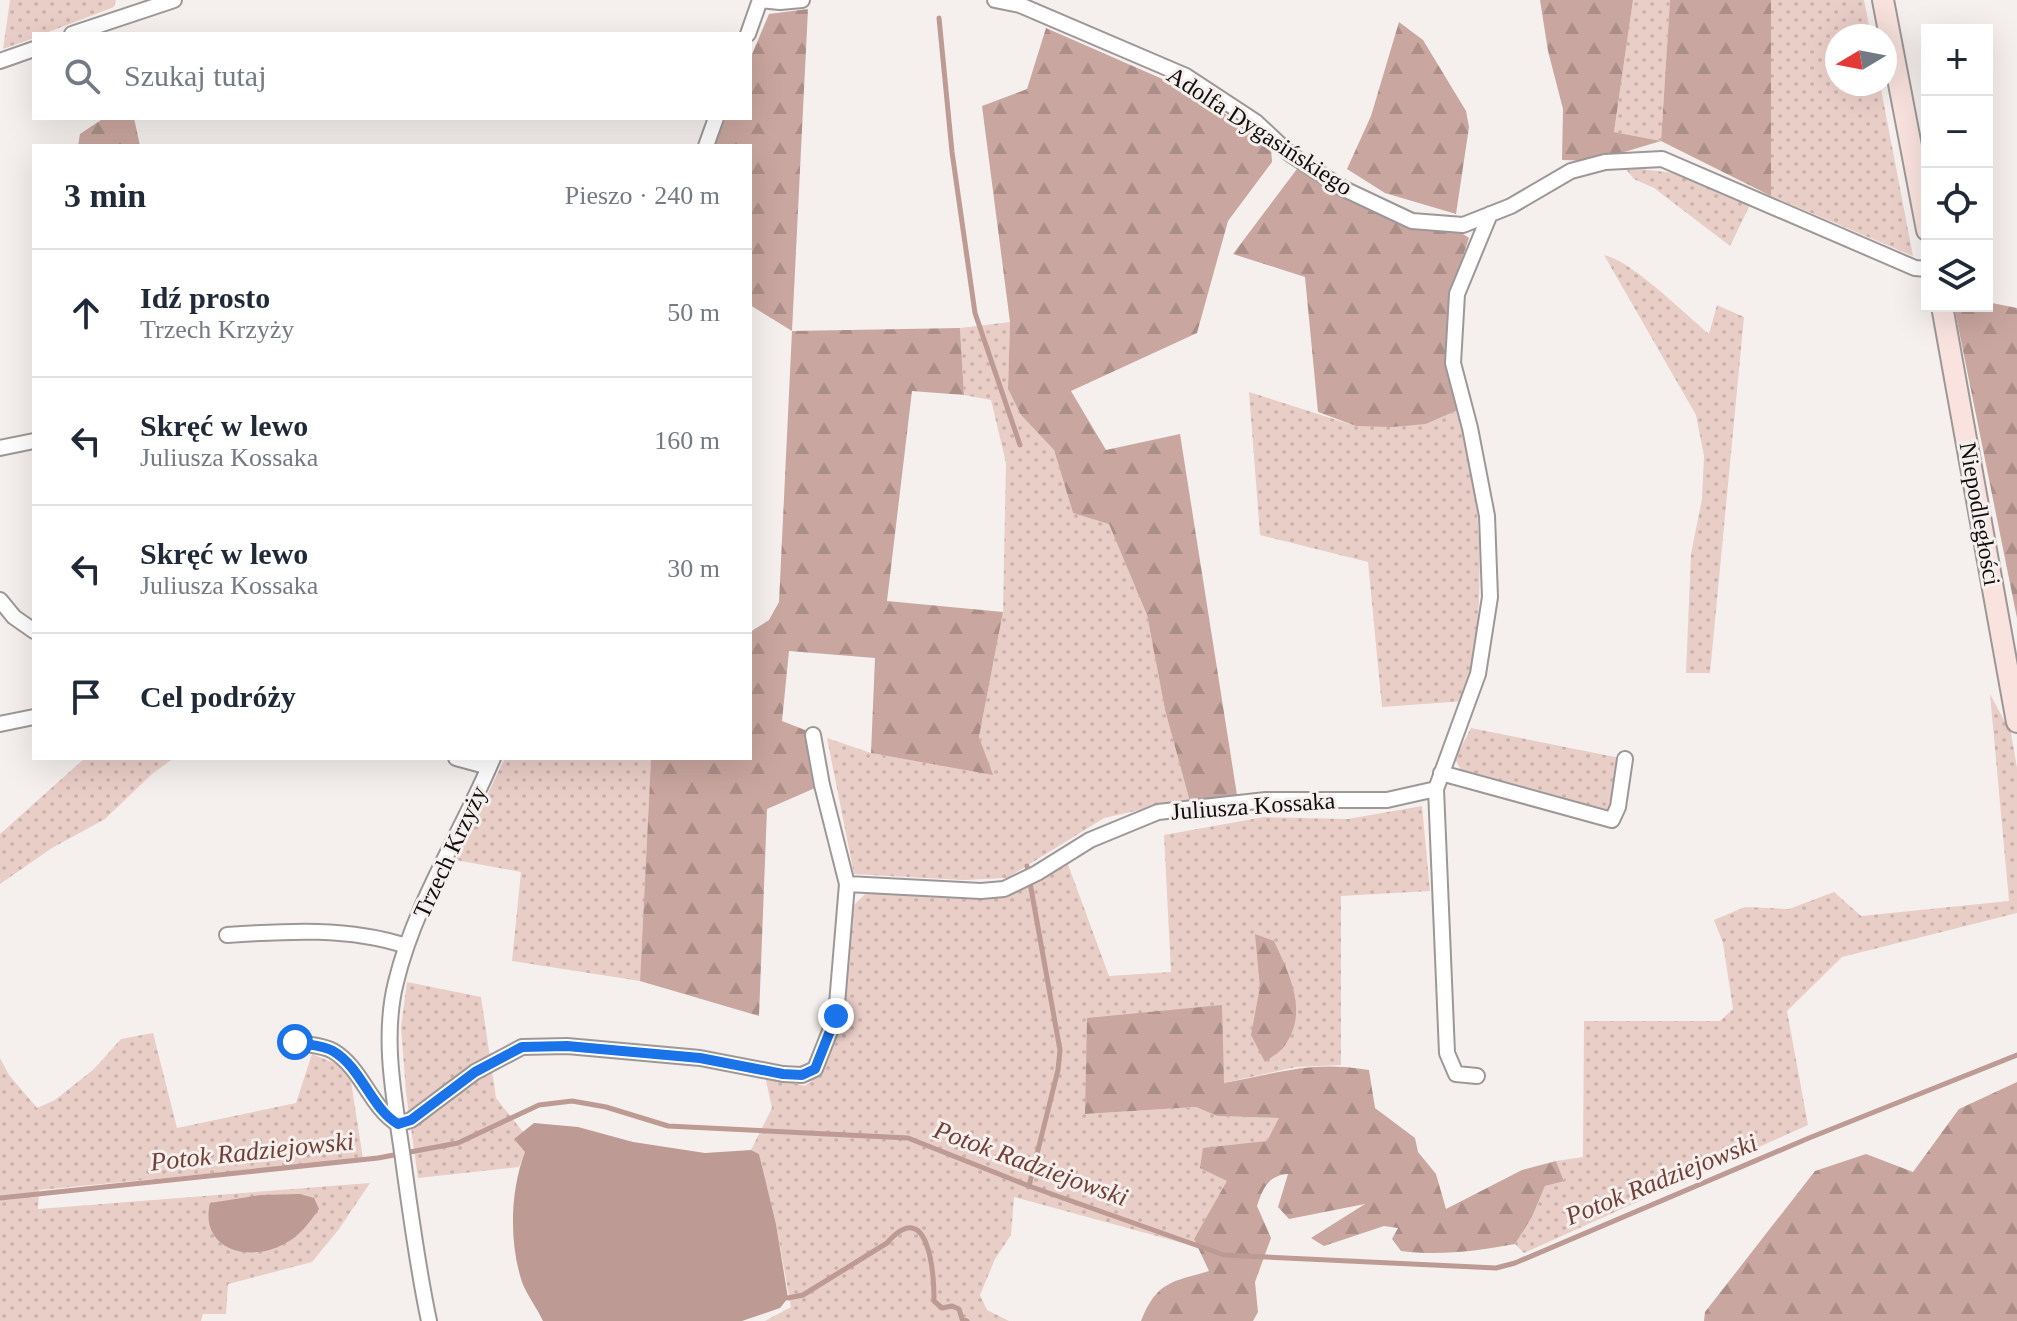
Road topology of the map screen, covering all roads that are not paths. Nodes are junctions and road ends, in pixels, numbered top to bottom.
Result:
1 (174, 0) edge
2 (760, 0) edge
3 (802, 0) edge
4 (995, 0) edge
5 (1883, 0) edge
6 (78, 32) edge
7 (749, 32) edge
8 (32, 50) edge
9 (0, 61) edge
10 (715, 120) edge
11 (707, 144) edge
12 (1921, 199) edge
13 (1490, 214) junction
14 (1921, 268) edge
15 (1943, 312) edge
16 (32, 441) edge
17 (0, 448) edge
18 (0, 600) edge
19 (32, 630) edge
20 (32, 717) edge
21 (2017, 722) edge
22 (0, 724) edge
23 (813, 735) dead end
24 (1625, 759) dead end
25 (491, 762) edge
26 (1441, 773) junction
27 (1436, 789) junction
28 (847, 884) junction
29 (227, 935) dead end
30 (406, 946) junction
31 (295, 1042) dead end
32 (1477, 1076) dead end
33 (398, 1124) junction
34 (429, 1321) edge

1 - 6 street
2 - 3 street
2 - 7 street
4 - 13 street, Adolfa Dygasińskiego
5 - 12 street
8 - 9 street
10 - 11 street
13 - 14 street, Adolfa Dygasińskiego
13 - 26 street
15 - 21 street, Niepodległości
16 - 17 street
18 - 19 street
20 - 22 street
23 - 28 street
24 - 26 street
25 - 30 street, Trzech Krzyży
26 - 27 street
27 - 28 street, Juliusza Kossaka
27 - 32 street
28 - 33 street
29 - 30 street, Trzech Krzyży
30 - 33 street, Trzech Krzyży
31 - 33 street
33 - 34 street, Trzech Krzyży

